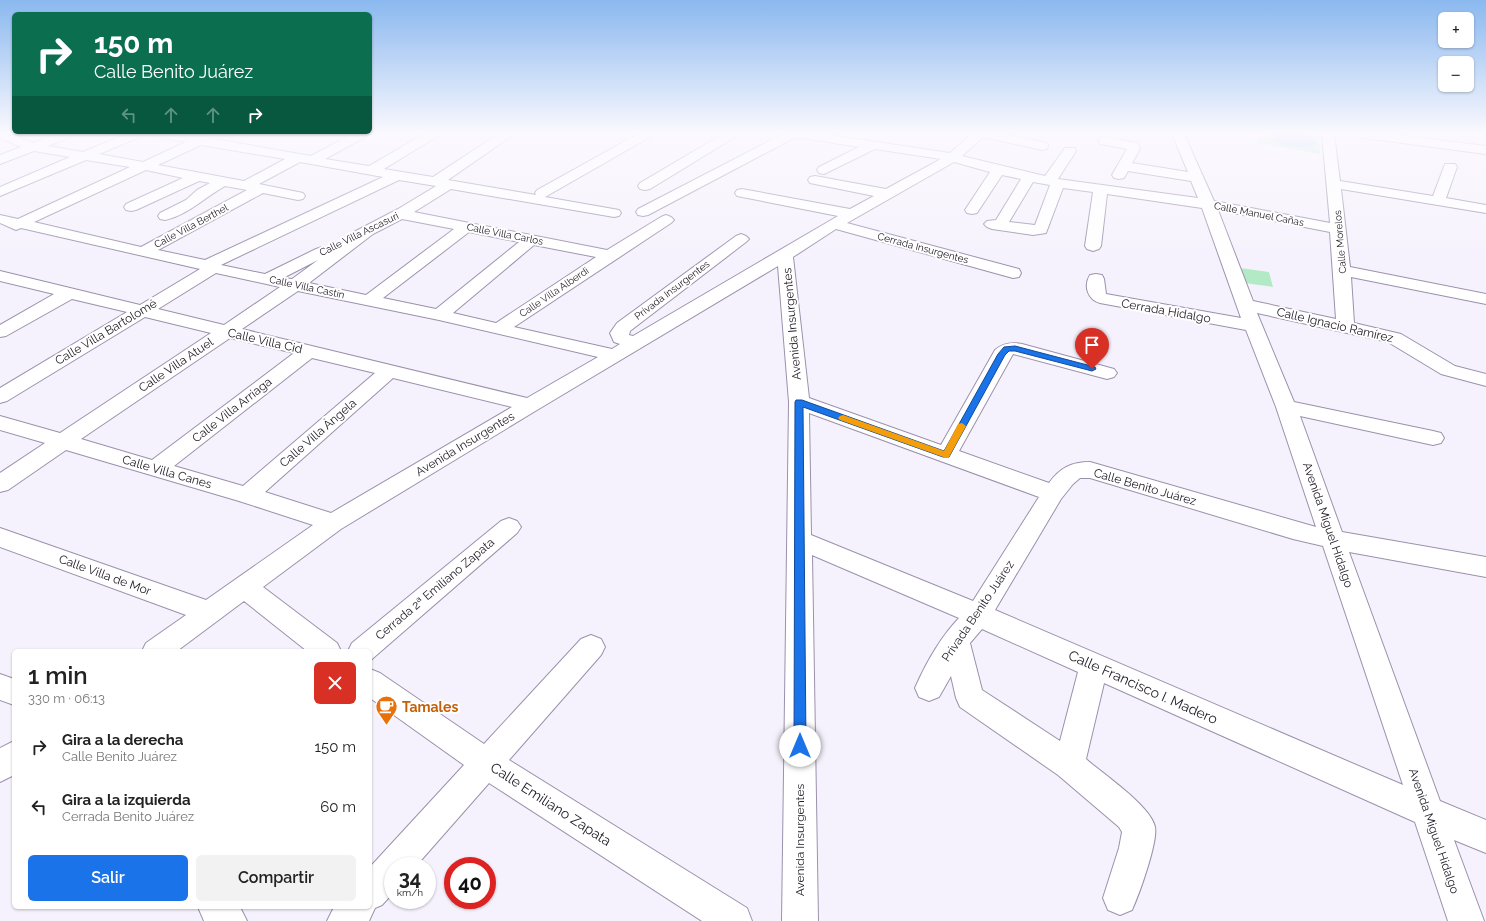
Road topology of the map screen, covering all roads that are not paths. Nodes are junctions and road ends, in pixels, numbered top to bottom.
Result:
1 (35, 177) edge
2 (121, 177) edge
3 (196, 177) edge
4 (202, 177) edge
5 (269, 177) edge
6 (394, 177) edge
7 (409, 177) edge
8 (450, 177) edge
9 (570, 177) edge
10 (660, 177) edge
11 (710, 177) edge
12 (826, 177) edge
13 (918, 177) edge
14 (993, 177) edge
15 (1029, 177) joint
16 (1057, 177) edge
17 (1186, 177) edge
18 (1333, 177) edge
19 (1446, 177) edge
20 (1197, 178) joint
21 (223, 182) junction
22 (1054, 182) junction
23 (442, 183) junction
24 (1334, 184) junction
25 (645, 186) dead end
26 (253, 187) junction
27 (1101, 189) junction
28 (0, 192) edge
29 (542, 193) dead end
30 (742, 194) dead end
31 (888, 194) junction
32 (298, 196) dead end
33 (1438, 201) junction
34 (1208, 204) junction
35 (132, 207) dead end
36 (1486, 209) edge
37 (972, 210) dead end
38 (643, 212) dead end
39 (614, 213) dead end
40 (400, 214) junction
41 (851, 214) junction
42 (165, 216) dead end
43 (0, 219) edge
44 (666, 220) dead end
45 (22, 223) junction
46 (834, 224) junction
47 (466, 227) junction
48 (370, 229) junction
49 (1338, 229) junction
50 (0, 233) edge
51 (532, 239) junction
52 (741, 239) dead end
53 (1093, 246) dead end
54 (143, 252) junction
55 (610, 254) junction
56 (785, 255) junction
57 (210, 266) junction
58 (1342, 270) junction
59 (1013, 273) dead end
60 (2, 278) edge
61 (267, 279) junction
62 (1096, 279) dead end
63 (295, 285) junction
64 (69, 293) junction
65 (1486, 299) edge
66 (369, 301) junction
67 (142, 311) junction
68 (439, 315) junction
69 (1250, 316) junction
70 (1345, 326) junction
71 (498, 329) junction
72 (0, 332) edge
73 (226, 332) junction
74 (633, 344) junction
75 (308, 351) junction
76 (614, 355) junction
77 (389, 371) junction
78 (1107, 373) dead end
79 (1486, 380) edge
80 (0, 397) edge
81 (799, 402) junction
82 (530, 405) junction
83 (1286, 407) junction
84 (0, 423) edge
85 (1433, 438) dead end
86 (63, 441) junction
87 (946, 455) junction
88 (155, 469) junction
89 (0, 484) edge
90 (1053, 493) junction
91 (247, 495) junction
92 (334, 524) junction
93 (509, 526) dead end
94 (0, 537) edge
95 (800, 540) junction
96 (1334, 540) junction
97 (1486, 567) edge
98 (244, 587) junction
99 (209, 612) junction
100 (978, 615) junction
101 (956, 640) junction
102 (591, 647) dead end
103 (159, 649) edge
104 (324, 649) edge
105 (364, 649) edge
106 (1094, 666) junction
107 (372, 683) edge
108 (929, 688) dead end
109 (12, 758) edge
110 (486, 763) junction
111 (1069, 765) junction
112 (0, 767) edge
113 (1427, 812) junction
114 (1486, 837) edge
115 (403, 857) edge
116 (384, 878) edge
117 (372, 891) edge
118 (1120, 898) dead end
119 (217, 909) edge
120 (356, 909) edge
121 (229, 921) edge
122 (345, 921) edge
123 (734, 921) edge
124 (800, 921) edge
125 (1466, 921) edge

1 - 28 street
2 - 45 street
3 - 35 street
4 - 21 street
5 - 26 street, Calle Villa Berthel
6 - 57 street, Calle Villa Bartolomé
7 - 23 street
8 - 23 street, Calle Villa Ascasuri
9 - 29 street
10 - 25 street
11 - 38 street
12 - 31 street
13 - 31 street, Avenida Insurgentes
14 - 37 street
15 - 22 street, Calle Manuel Cañas
15 - 22 street
16 - 22 street
17 - 20 street
18 - 24 street, Calle Morelos
19 - 33 street
20 - 34 street, Avenida Miguel Hidalgo
21 - 26 street
21 - 42 street
22 - 27 street, Calle Manuel Cañas
23 - 39 street
23 - 40 street, Calle Villa Ascasuri
24 - 33 street
24 - 49 street, Calle Morelos
26 - 32 street
26 - 54 street, Calle Villa Berthel
27 - 34 street, Calle Manuel Cañas
27 - 53 street
30 - 41 street
31 - 41 street, Avenida Insurgentes
33 - 36 street
34 - 49 street, Calle Manuel Cañas
34 - 69 street, Avenida Miguel Hidalgo
40 - 47 street, Calle Villa Carlos
40 - 48 street, Calle Villa Ascasuri
41 - 46 street, Avenida Insurgentes
43 - 45 street, Calle Villa Castín
44 - 55 street, Calle Villa Alberdi
45 - 50 street
45 - 54 street, Calle Villa Castín
46 - 56 street, Avenida Insurgentes
46 - 59 street, Cerrada Insurgentes
47 - 51 street, Calle Villa Carlos
47 - 66 street
48 - 61 street, Calle Villa Ascasuri
48 - 63 street, Calle Villa Atuel
49 - 58 street, Calle Morelos
51 - 55 street, Calle Villa Carlos
51 - 68 street
52 - 74 street, Privada Insurgentes
54 - 57 street, Calle Villa Castín
55 - 71 street, Calle Villa Alberdi
56 - 74 street, Avenida Insurgentes
56 - 81 street, Avenida Insurgentes
57 - 61 street, Calle Villa Castín
57 - 67 street, Calle Villa Bartolomé
58 - 65 street
58 - 70 street, Calle Morelos
60 - 64 street, Calle Villa Cid
61 - 63 street, Calle Villa Castín
62 - 69 street, Cerrada Hidalgo
63 - 66 street, Calle Villa Castín
63 - 73 street, Calle Villa Atuel
64 - 67 street, Calle Villa Cid
64 - 72 street
66 - 68 street, Calle Villa Castín
67 - 73 street, Calle Villa Cid
67 - 80 street, Calle Villa Bartolomé
68 - 71 street, Calle Villa Castín
69 - 70 street, Calle Ignacio Ramírez
69 - 83 street, Avenida Miguel Hidalgo
70 - 79 street, Calle Ignacio Ramírez
71 - 76 street, Calle Villa Castín
73 - 75 street, Calle Villa Cid
73 - 86 street, Calle Villa Atuel
74 - 76 street, Avenida Insurgentes
75 - 77 street, Calle Villa Cid
75 - 88 street, Calle Villa Arriaga
76 - 82 street, Avenida Insurgentes
77 - 82 street, Calle Villa Cid
77 - 91 street, Calle Villa Ángela
78 - 87 street
81 - 87 street
81 - 95 street, Avenida Insurgentes
82 - 92 street, Avenida Insurgentes
83 - 85 street
83 - 96 street, Avenida Miguel Hidalgo
84 - 86 street, Calle Villa Canes
86 - 88 street, Calle Villa Canes
86 - 89 street, Calle Villa Atuel
87 - 90 street
88 - 91 street, Calle Villa Canes
90 - 96 street, Calle Benito Juárez
90 - 100 street, Privada Benito Juárez
91 - 92 street, Calle Villa Canes
92 - 98 street, Avenida Insurgentes
93 - 105 street, Cerrada 2ª Emiliano Zapata
94 - 99 street, Calle Villa de Mor
95 - 100 street, Calle Francisco I. Madero
95 - 124 street, Avenida Insurgentes
96 - 97 street, Calle Benito Juárez
96 - 113 street, Avenida Miguel Hidalgo
98 - 99 street, Avenida Insurgentes
98 - 104 street
99 - 103 street, Avenida Insurgentes
100 - 101 street, Privada Benito Juárez
100 - 106 street, Calle Francisco I. Madero
101 - 108 street, Privada Benito Juárez
101 - 111 street
102 - 110 street
106 - 111 street
106 - 113 street, Calle Francisco I. Madero
107 - 110 street, Calle Emiliano Zapata
109 - 112 street
110 - 115 street
110 - 123 street, Calle Emiliano Zapata
111 - 118 street
113 - 114 street, Calle Francisco I. Madero
113 - 125 street, Avenida Miguel Hidalgo
116 - 117 street
119 - 121 street
120 - 122 street

